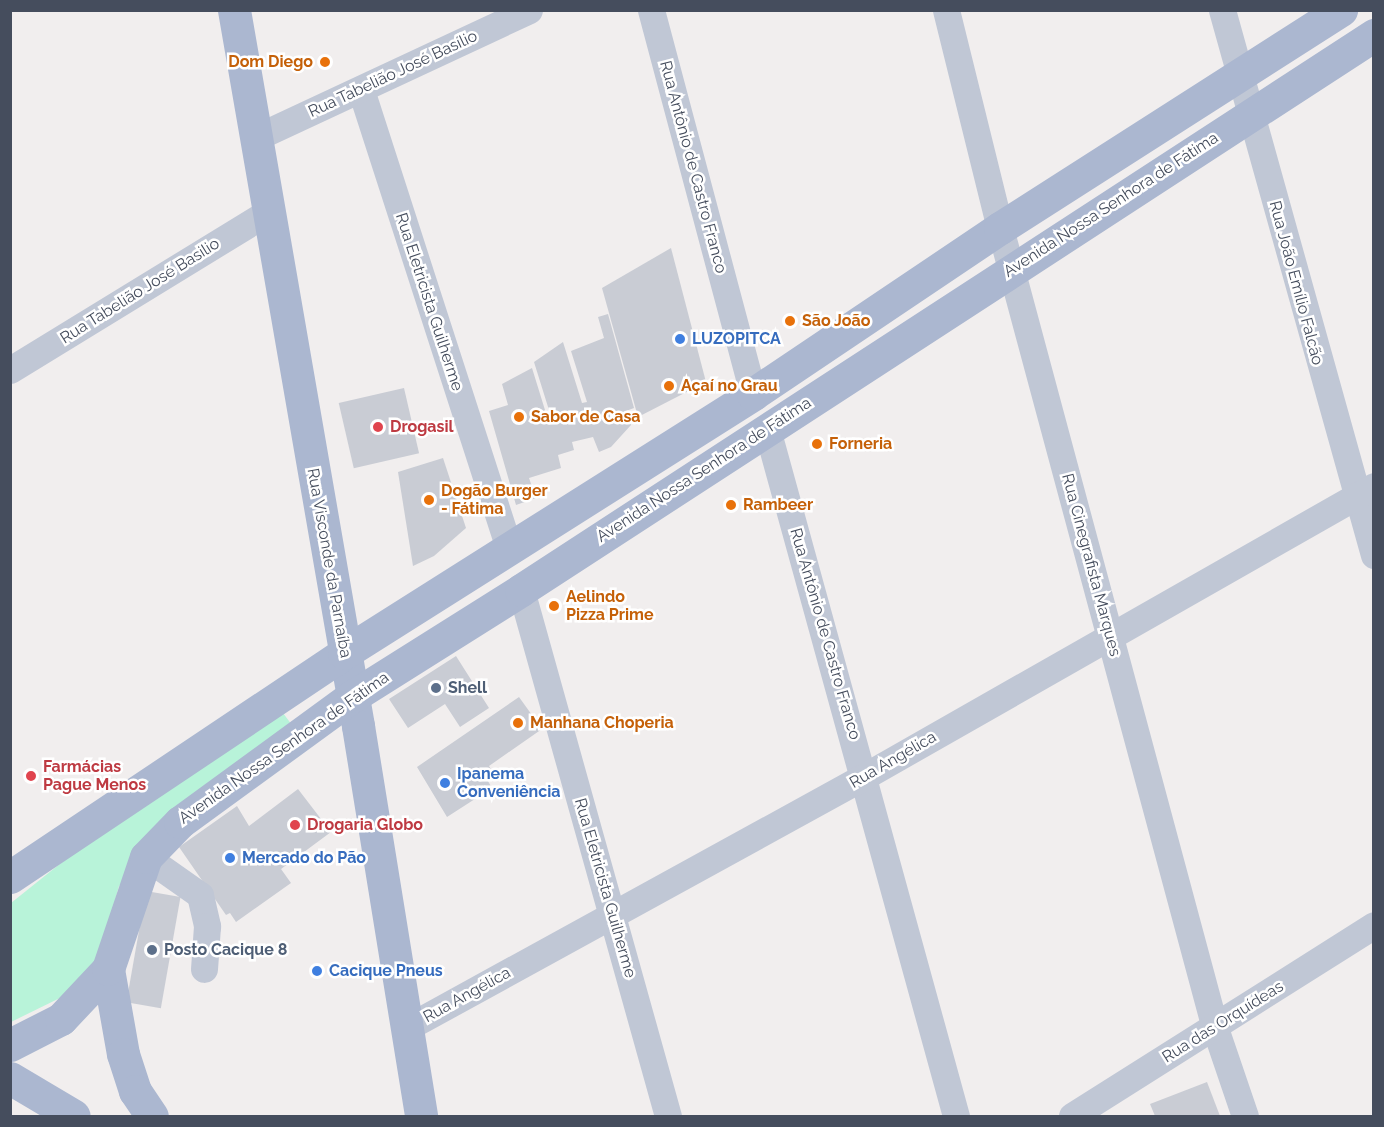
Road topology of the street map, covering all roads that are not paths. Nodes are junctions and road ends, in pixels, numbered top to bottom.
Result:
1 (234, 10) edge
2 (530, 10) edge
3 (651, 10) edge
4 (946, 10) edge
5 (1222, 10) edge
6 (1341, 10) edge
7 (1374, 35) edge
8 (1240, 77) junction
9 (361, 90) junction
10 (1250, 116) junction
11 (257, 136) junction
12 (269, 211) junction
13 (1000, 228) junction
14 (1012, 268) junction
15 (10, 370) edge
16 (753, 394) junction
17 (767, 429) junction
18 (1364, 491) edge
19 (508, 549) junction
20 (1374, 555) edge
21 (520, 590) junction
22 (1110, 636) junction
23 (344, 653) junction
24 (353, 696) junction
25 (865, 776) junction
26 (146, 857) junction
27 (10, 877) edge
28 (614, 916) junction
29 (1374, 925) edge
30 (108, 969) junction
31 (204, 969) dead end
32 (408, 1027) junction
33 (1215, 1028) junction
34 (10, 1045) edge
35 (10, 1078) edge
36 (74, 1116) edge
37 (152, 1116) edge
38 (421, 1116) edge
39 (668, 1116) edge
40 (956, 1116) edge
41 (1072, 1116) edge
42 (1245, 1116) edge

1 - 11 main road, Rua Visconde da Parnaíba
2 - 9 street, Rua Tabelião José Basílio
3 - 16 street, Rua Antônio de Castro Franco
4 - 13 street, Rua Cinegrafista Marques
5 - 8 street, Rua João Emílio Falcão
6 - 8 main road
7 - 10 main road, Avenida Nossa Senhora de Fátima
8 - 10 street, Rua João Emílio Falcão
8 - 13 main road
9 - 11 street, Rua Tabelião José Basílio
9 - 19 street, Rua Eletricista Guilherme
10 - 14 main road, Avenida Nossa Senhora de Fátima
10 - 18 street, Rua João Emílio Falcão
11 - 12 main road, Rua Visconde da Parnaíba
12 - 15 street, Rua Tabelião José Basilio
12 - 23 main road, Rua Visconde da Parnaíba
13 - 14 street, Rua Cinegrafista Marques
13 - 16 main road
14 - 17 main road, Avenida Nossa Senhora de Fátima
14 - 22 street, Rua Cinegrafista Marques
16 - 19 main road
17 - 21 main road, Avenida Nossa Senhora de Fátima
17 - 25 street, Rua Antônio de Castro Franco
18 - 20 street, Rua João Emílio Falcão
18 - 22 street, Rua Angélica
19 - 23 main road
21 - 24 main road, Avenida Nossa Senhora de Fátima
21 - 28 street, Rua Eletricista Guilherme
22 - 25 street, Rua Angélica
22 - 33 street, Rua Cinegrafista Marques
23 - 24 main road, Rua Visconde da Parnaíba
23 - 27 main road
24 - 26 main road, Avenida Nossa Senhora de Fátima
24 - 32 main road, Rua Visconde da Parnaíba
25 - 28 street, Rua Angélica
25 - 40 street, Rua Antônio de Castro Franco
26 - 30 main road, Avenida Nossa Senhora de Fátima
26 - 31 street
28 - 32 street, Rua Angélica
28 - 39 street, Rua Eletricista Guilherme
29 - 33 street, Rua das Orquídeas
30 - 34 main road
30 - 37 main road
32 - 38 main road, Rua Visconde da Parnaíba
33 - 41 street, Rua das Orquídeas
33 - 42 street, Rua Cinegrafista Marques
35 - 36 main road

